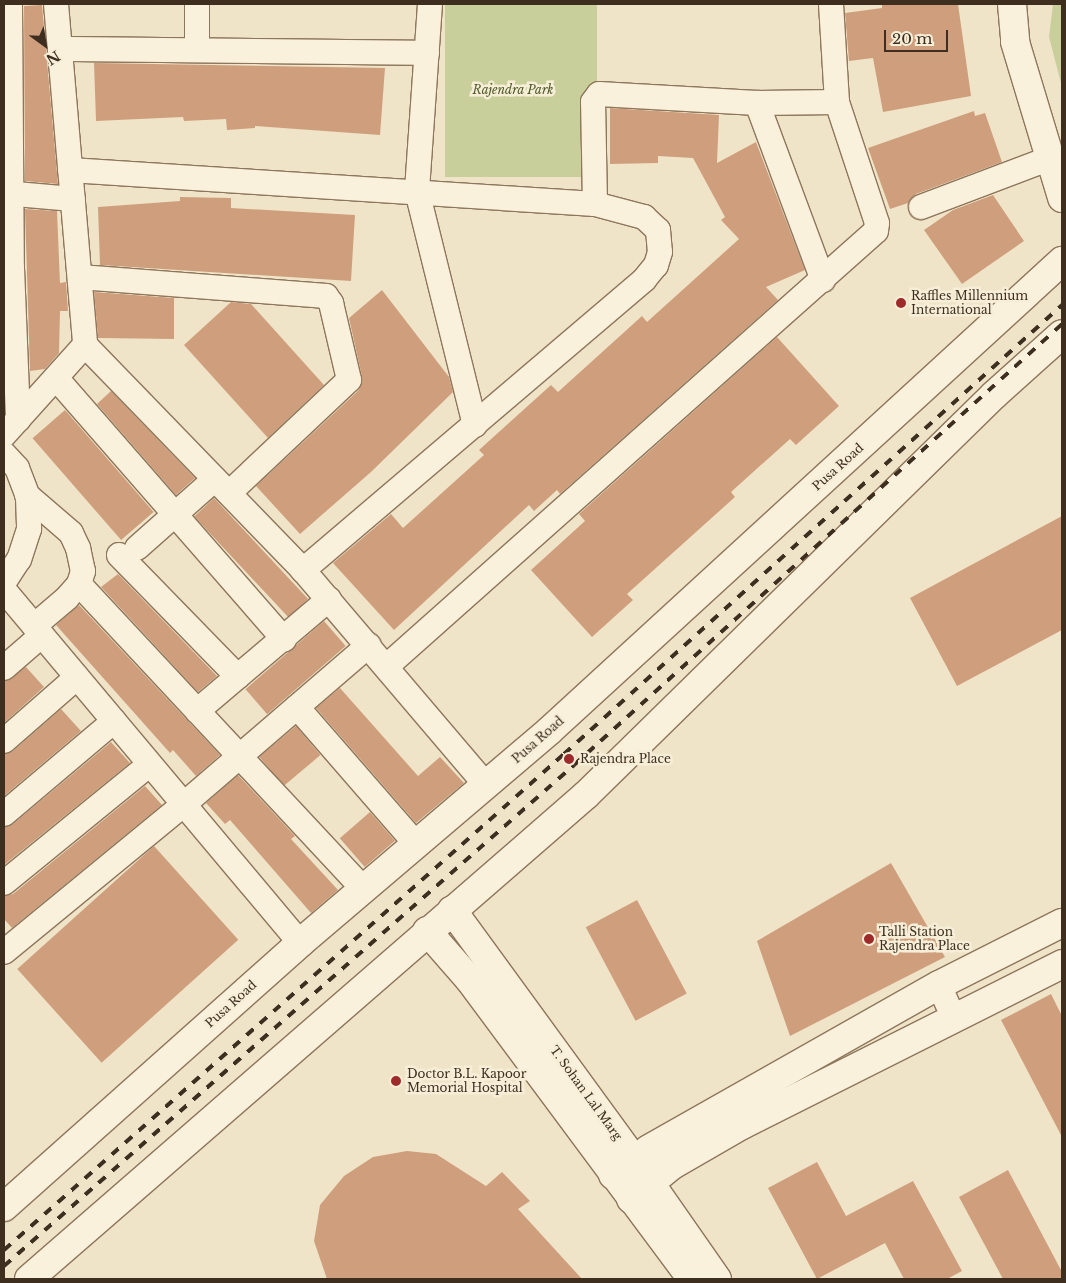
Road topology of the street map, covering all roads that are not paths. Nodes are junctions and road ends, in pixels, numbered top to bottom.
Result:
1 (10, 4) edge
2 (56, 4) edge
3 (197, 4) edge
4 (430, 4) edge
5 (831, 4) edge
6 (1012, 4) edge
7 (60, 49) junction
8 (196, 50) junction
9 (427, 53) junction
10 (837, 102) junction
11 (757, 103) junction
12 (1056, 166) edge
13 (70, 170) junction
14 (417, 191) junction
15 (7, 193) edge
16 (1062, 198) edge
17 (73, 199) junction
18 (595, 204) junction
19 (921, 207) dead end
20 (1062, 261) edge
21 (80, 277) junction
22 (823, 280) junction
23 (1062, 334) edge
24 (85, 345) junction
25 (56, 378) junction
26 (475, 425) junction
27 (11, 428) edge
28 (4, 454) edge
29 (222, 486) junction
30 (27, 495) junction
31 (176, 514) junction
32 (304, 570) junction
33 (4, 582) edge
34 (79, 584) junction
35 (4, 590) edge
36 (329, 599) junction
37 (38, 630) junction
38 (284, 639) junction
39 (369, 645) junction
40 (387, 666) junction
41 (4, 668) edge
42 (77, 677) junction
43 (238, 677) junction
44 (297, 708) junction
45 (197, 710) junction
46 (114, 721) junction
47 (4, 741) edge
48 (240, 756) junction
49 (150, 764) junction
50 (486, 785) junction
51 (183, 805) junction
52 (4, 814) edge
53 (416, 844) junction
54 (4, 883) edge
55 (363, 889) junction
56 (452, 910) junction
57 (1062, 923) edge
58 (428, 931) junction
59 (300, 942) junction
60 (6, 946) edge
61 (1062, 964) edge
62 (939, 986) junction
63 (954, 1018) junction
64 (624, 1167) junction
65 (641, 1190) junction
66 (4, 1207) edge
67 (29, 1279) edge
68 (692, 1279) edge
69 (717, 1279) edge

1 - 15 street
2 - 7 street
3 - 8 street
4 - 9 street
5 - 10 street
6 - 12 main road
7 - 8 street
7 - 13 street
8 - 9 street
9 - 14 street
10 - 11 street
10 - 22 street
11 - 18 street
11 - 22 street
12 - 16 main road
12 - 19 street
13 - 14 street
13 - 17 street
14 - 18 street
14 - 26 street
15 - 17 street
15 - 27 street
17 - 21 street
18 - 26 street
20 - 50 main road, Pusa Road
21 - 24 street
21 - 29 street
22 - 40 street
23 - 56 main road
24 - 25 street
24 - 29 street
25 - 27 street
25 - 31 street
26 - 32 street
28 - 30 street
29 - 31 street
29 - 32 street
30 - 33 street
30 - 34 street
31 - 38 street
31 - 43 street
32 - 36 street
34 - 37 street
34 - 45 street
35 - 37 street
36 - 38 street
36 - 39 street
37 - 41 street
37 - 42 street
38 - 43 street
39 - 40 street
39 - 44 street
40 - 50 street
42 - 46 street
42 - 47 street
43 - 45 street
44 - 48 street
44 - 53 street
45 - 48 street
46 - 49 street
46 - 52 street
48 - 51 street
48 - 55 street
49 - 51 street
49 - 54 street
50 - 53 main road, Pusa Road
51 - 59 street
51 - 60 street
53 - 55 main road, Pusa Road
55 - 59 main road, Pusa Road
56 - 58 main road
56 - 64 main road, T. Sohan Lal Marg
57 - 62 main road
58 - 64 main road, T. Sohan Lal Marg
58 - 67 main road
59 - 66 main road, Pusa Road
61 - 63 main road
62 - 63 street
62 - 64 main road
63 - 65 main road
64 - 65 main road, T. Sohan Lal Marg
65 - 68 main road, T. Sohan Lal Marg
65 - 69 main road, T. Sohan Lal Marg

